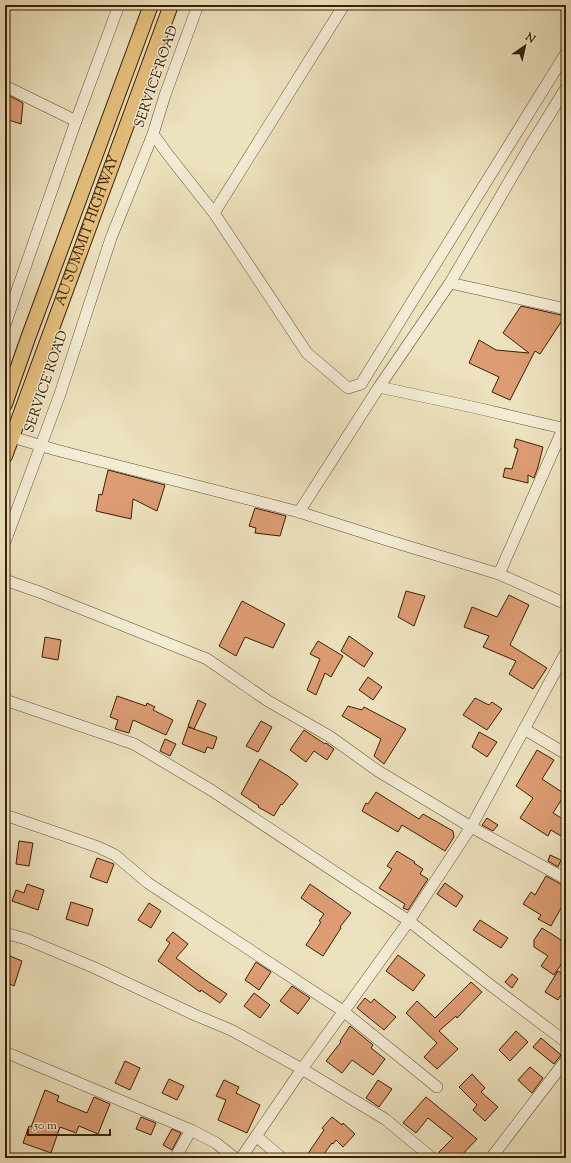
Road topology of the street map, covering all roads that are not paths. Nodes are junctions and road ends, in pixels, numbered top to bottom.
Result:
1 (119, 5) edge
2 (151, 5) edge
3 (171, 5) edge
4 (198, 5) edge
5 (344, 5) edge
6 (566, 53) edge
7 (5, 86) edge
8 (566, 88) edge
9 (76, 121) junction
10 (153, 134) junction
11 (214, 213) junction
12 (450, 283) junction
13 (566, 309) edge
14 (5, 325) edge
15 (379, 387) junction
16 (5, 404) edge
17 (565, 426) edge
18 (12, 437) junction
19 (41, 446) junction
20 (5, 456) edge
21 (299, 512) junction
22 (5, 542) edge
23 (499, 574) junction
24 (5, 580) edge
25 (566, 604) edge
26 (566, 652) edge
27 (5, 700) edge
28 (524, 729) junction
29 (566, 754) edge
30 (5, 815) edge
31 (471, 827) junction
32 (566, 879) edge
33 (409, 921) junction
34 (5, 933) edge
35 (344, 1011) junction
36 (566, 1042) edge
37 (5, 1052) edge
38 (566, 1060) edge
39 (302, 1069) junction
40 (437, 1087) dead end
41 (191, 1130) junction
42 (256, 1136) junction
43 (175, 1158) edge
44 (235, 1158) edge
45 (241, 1158) edge
46 (282, 1158) edge
47 (432, 1158) edge
48 (491, 1158) edge

1 - 9 street
2 - 16 main road, AU SUMMIT HIGHWAY
3 - 18 main road, AU SUMMIT HIGHWAY
4 - 10 street, SERVICE ROAD
5 - 11 street
6 - 11 street
7 - 9 street
8 - 12 street
9 - 14 street
10 - 11 street
10 - 19 street, SERVICE ROAD
12 - 13 street
12 - 15 street
15 - 17 street
15 - 21 street
17 - 23 street
18 - 19 street
18 - 20 main road, AU SUMMIT HIGHWAY
19 - 21 street
19 - 22 street, SERVICE ROAD
21 - 23 street
23 - 25 street
24 - 31 street
26 - 28 street
27 - 33 street
28 - 29 street
28 - 31 street
30 - 35 street
31 - 32 street
31 - 33 street
33 - 35 street
33 - 36 street
34 - 39 street
35 - 39 street
35 - 40 street
37 - 41 street
38 - 48 street
39 - 42 street
39 - 47 street
41 - 43 street
41 - 44 street
42 - 45 street
42 - 46 street

